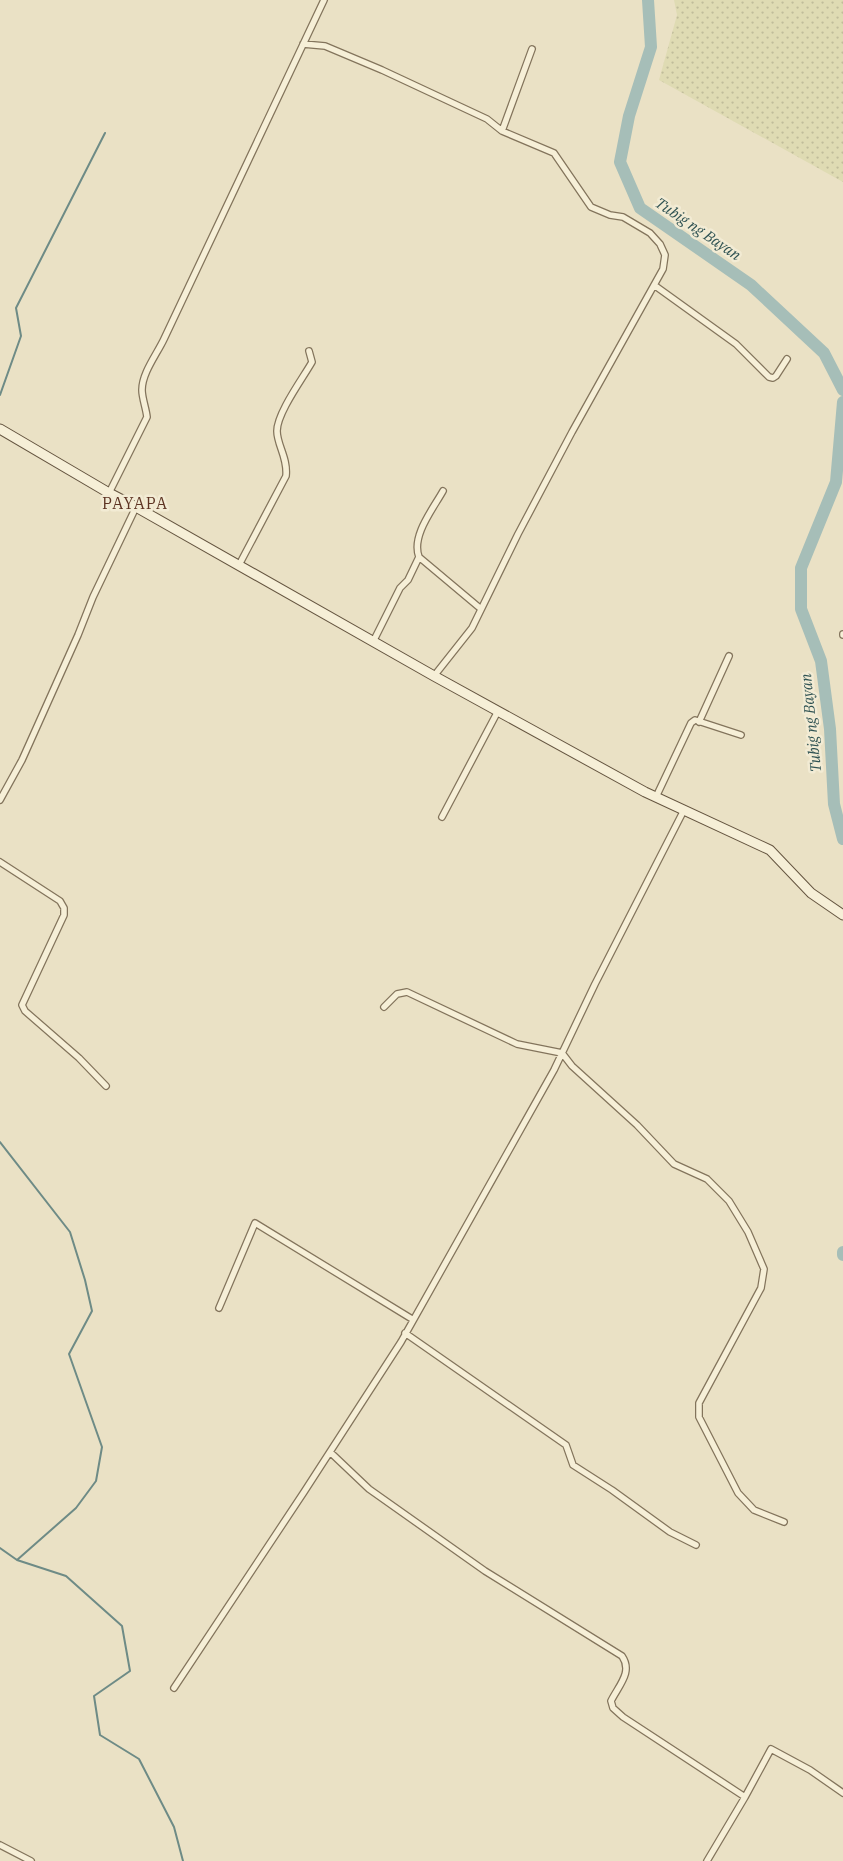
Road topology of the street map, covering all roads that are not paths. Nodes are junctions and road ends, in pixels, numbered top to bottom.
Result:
1 (324, 0) edge
2 (303, 44) junction
3 (532, 49) dead end
4 (502, 131) junction
5 (654, 285) junction
6 (309, 351) dead end
7 (787, 359) dead end
8 (0, 429) edge
9 (443, 491) dead end
10 (109, 493) junction
11 (136, 507) junction
12 (419, 557) junction
13 (239, 564) junction
14 (481, 609) junction
15 (374, 640) junction
16 (729, 656) dead end
17 (434, 676) junction
18 (498, 711) junction
19 (699, 722) junction
20 (741, 735) dead end
21 (656, 797) junction
22 (0, 800) edge
23 (684, 810) junction
24 (442, 817) dead end
25 (0, 862) edge
26 (843, 915) edge
27 (384, 1007) dead end
28 (562, 1053) junction
29 (106, 1086) dead end
30 (220, 1308) dead end
31 (412, 1319) junction
32 (405, 1333) junction
33 (330, 1452) junction
34 (784, 1522) dead end
35 (696, 1545) dead end
36 (174, 1688) dead end
37 (843, 1793) edge
38 (745, 1797) junction
39 (0, 1846) edge
40 (31, 1861) edge
41 (707, 1861) edge

1 - 2 street
2 - 4 street
2 - 10 street
3 - 4 street
4 - 5 street
5 - 7 street
5 - 14 street
6 - 13 street
8 - 10 main road
9 - 12 street
10 - 11 main road
11 - 13 main road
11 - 22 street
12 - 14 street
12 - 15 street
13 - 15 main road
14 - 17 street
15 - 17 main road
16 - 19 street
17 - 18 main road
18 - 21 main road
18 - 24 street
19 - 20 street
19 - 21 street
21 - 23 main road
23 - 26 main road
23 - 28 street
25 - 29 street
27 - 28 street
28 - 31 street
28 - 34 street
30 - 31 street
31 - 32 street
32 - 33 street
32 - 35 street
33 - 36 street
33 - 38 street
37 - 38 street
38 - 41 street
39 - 40 street

